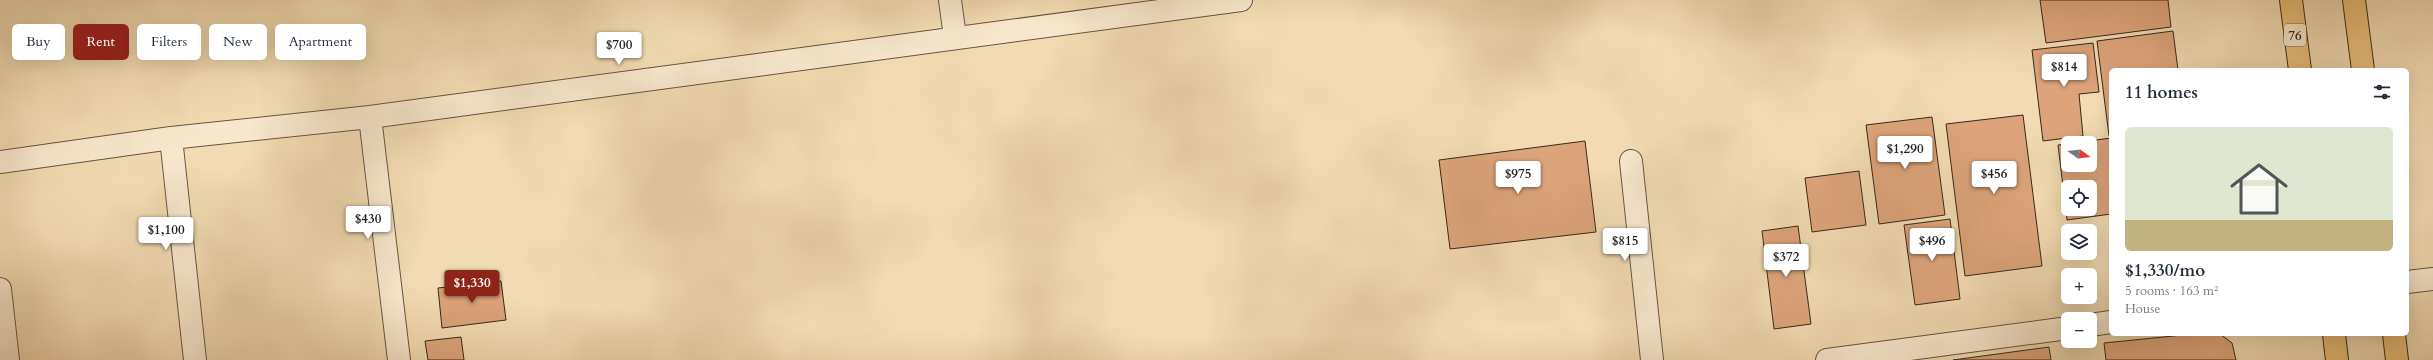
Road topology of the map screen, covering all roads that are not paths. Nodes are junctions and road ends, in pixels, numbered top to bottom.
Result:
1 (950, 0) edge
2 (1241, 0) edge
3 (2290, 0) edge
4 (2354, 0) edge
5 (955, 37) junction
6 (2300, 68) edge
7 (2363, 68) edge
8 (370, 117) junction
9 (172, 138) junction
10 (1631, 161) dead end
11 (0, 162) edge
12 (2433, 279) edge
13 (2409, 282) edge
14 (0, 289) edge
15 (2109, 322) edge
16 (2097, 324) edge
17 (2061, 329) edge
18 (2334, 336) edge
19 (2394, 336) edge
20 (1904, 355) edge
21 (8, 360) edge
22 (195, 360) edge
23 (399, 360) edge
24 (1652, 360) edge
25 (1827, 360) edge
26 (2337, 360) edge
27 (2397, 360) edge

1 - 5 street
2 - 5 street
3 - 6 highway, 76
4 - 7 highway
5 - 8 street
8 - 9 street
8 - 23 street
9 - 11 street
9 - 22 street
10 - 24 street
12 - 13 street
14 - 21 street
15 - 16 street
17 - 20 street
18 - 26 highway
19 - 27 highway
20 - 25 street

